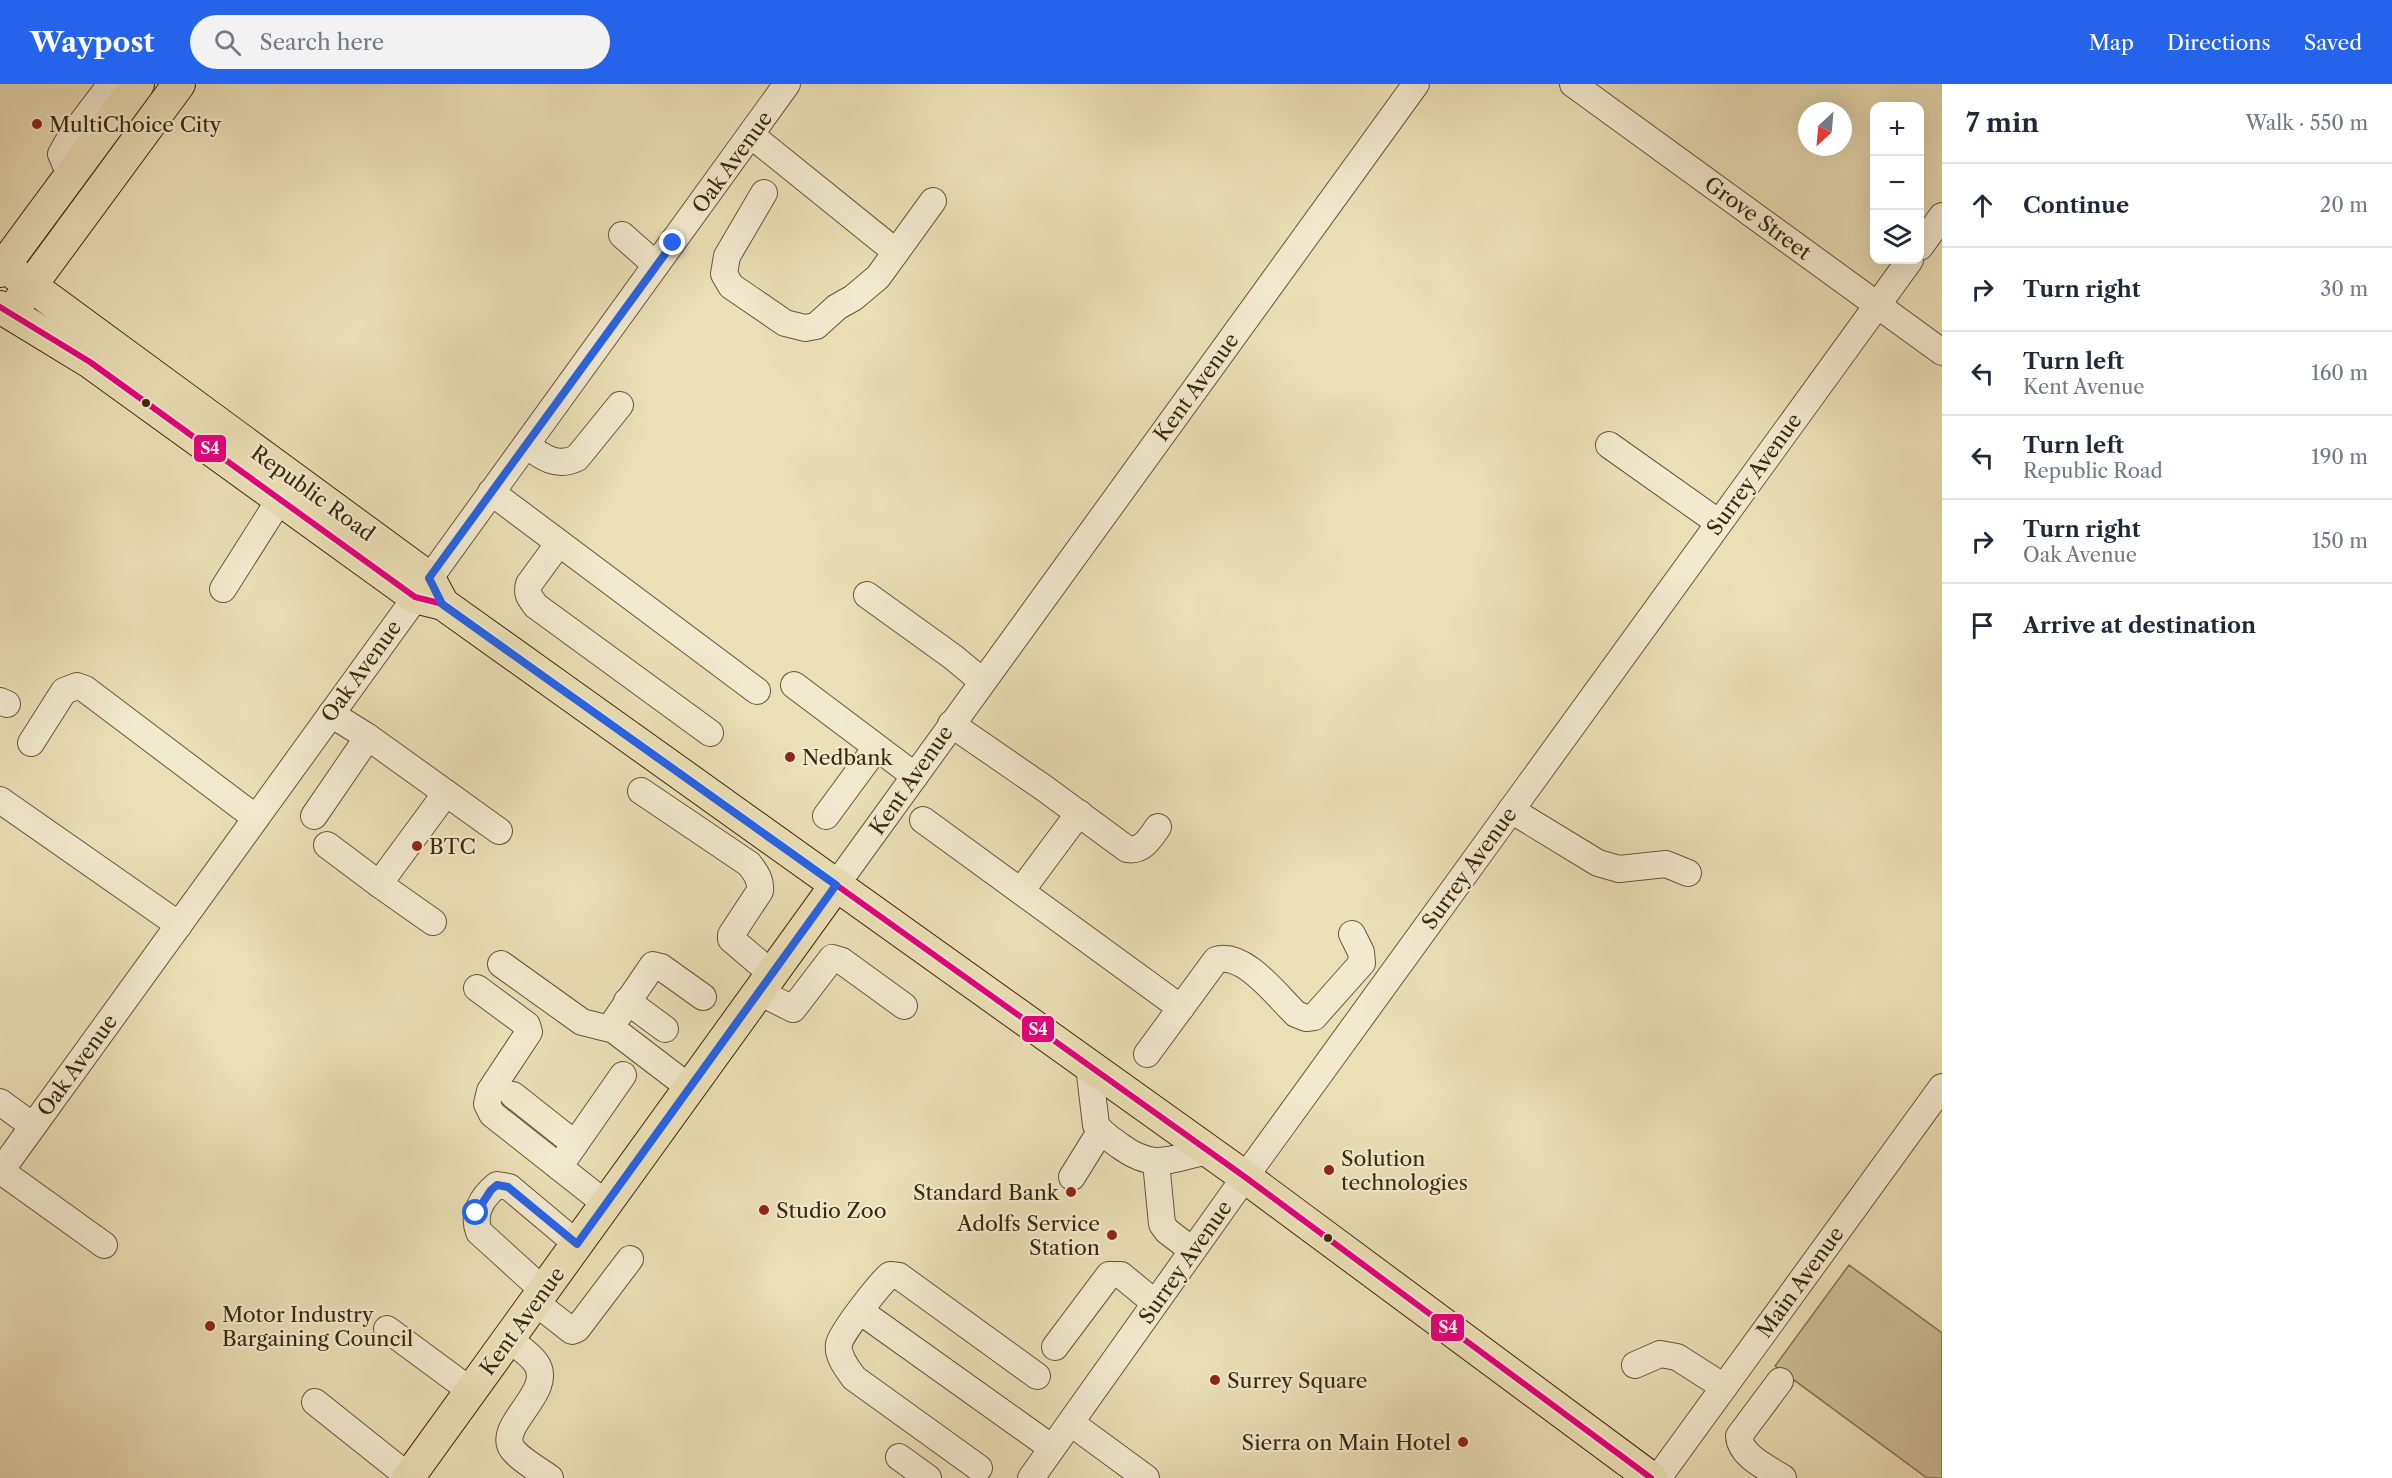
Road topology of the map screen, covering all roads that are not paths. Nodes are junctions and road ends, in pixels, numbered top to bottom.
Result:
1 (111, 84) edge
2 (138, 84) edge
3 (179, 84) edge
4 (788, 84) edge
5 (1416, 84) edge
6 (1574, 84) edge
7 (751, 135) junction
8 (70, 175) junction
9 (764, 193) dead end
10 (933, 201) dead end
11 (1942, 216) edge
12 (622, 235) dead end
13 (1924, 241) edge
14 (896, 252) junction
15 (1907, 264) edge
16 (656, 265) junction
17 (1, 266) edge
18 (31, 286) junction
19 (1878, 305) junction
20 (3, 316) edge
21 (1942, 352) edge
22 (620, 405) dead end
23 (526, 444) junction
24 (1609, 446) dead end
25 (491, 492) junction
26 (280, 499) junction
27 (1719, 523) junction
28 (559, 543) junction
29 (223, 589) dead end
30 (429, 593) junction
31 (867, 595) dead end
32 (982, 681) junction
33 (794, 685) dead end
34 (757, 691) dead end
35 (331, 714) junction
36 (951, 724) junction
37 (710, 733) dead end
38 (368, 737) junction
39 (31, 743) dead end
40 (876, 748) junction
41 (915, 776) junction
42 (641, 791) dead end
43 (446, 793) junction
44 (0, 800) edge
45 (1511, 810) junction
46 (1079, 813) junction
47 (315, 816) dead end
48 (826, 816) dead end
49 (256, 818) junction
50 (923, 820) dead end
51 (1158, 827) dead end
52 (499, 831) dead end
53 (327, 845) dead end
54 (1688, 873) dead end
55 (379, 884) junction
56 (836, 885) junction
57 (1022, 891) junction
58 (434, 922) dead end
59 (179, 924) junction
60 (1352, 934) dead end
61 (501, 964) dead end
62 (765, 983) junction
63 (477, 988) dead end
64 (703, 997) dead end
65 (627, 1001) junction
66 (904, 1006) dead end
67 (1181, 1008) junction
68 (610, 1028) junction
69 (665, 1029) dead end
70 (1147, 1054) dead end
71 (1089, 1066) junction
72 (623, 1076) dead end
73 (1942, 1087) edge
74 (690, 1088) junction
75 (513, 1095) dead end
76 (0, 1102) edge
77 (1097, 1125) junction
78 (33, 1126) junction
79 (575, 1144) junction
80 (1208, 1151) junction
81 (1156, 1162) junction
82 (559, 1167) junction
83 (0, 1172) edge
84 (1072, 1177) dead end
85 (1245, 1177) junction
86 (606, 1204) junction
87 (577, 1244) junction
88 (104, 1245) dead end
89 (1192, 1250) junction
90 (630, 1259) dead end
91 (539, 1296) junction
92 (1155, 1303) junction
93 (860, 1311) junction
94 (387, 1329) dead end
95 (509, 1339) junction
96 (1055, 1347) dead end
97 (1635, 1365) dead end
98 (1037, 1376) dead end
99 (1780, 1381) dead end
100 (1727, 1383) junction
101 (471, 1391) junction
102 (315, 1402) dead end
103 (1762, 1404) junction
104 (1071, 1423) junction
105 (1052, 1448) junction
106 (899, 1457) dead end
107 (979, 1468) dead end
108 (409, 1477) edge
109 (550, 1478) edge
110 (928, 1478) edge
111 (1031, 1478) edge
112 (1146, 1478) edge
113 (1651, 1478) edge
114 (1658, 1478) edge
115 (1783, 1478) edge

1 - 8 street
2 - 8 main road
3 - 18 main road
4 - 7 street, Oak Avenue
5 - 32 street, Kent Avenue
6 - 19 street, Grove Street
7 - 14 street
7 - 16 street, Oak Avenue
8 - 17 main road
9 - 14 street
10 - 14 street
11 - 13 street
12 - 16 street
15 - 19 street, Surrey Avenue
16 - 23 street, Oak Avenue
17 - 18 main road, Republic Road
18 - 20 main road
18 - 30 main road, Republic Road
19 - 21 street, Grove Street
19 - 27 street, Surrey Avenue
20 - 26 main road, Republic Road
22 - 23 street
23 - 25 street, Oak Avenue
24 - 27 street
25 - 28 street
25 - 30 street, Oak Avenue
26 - 29 street
26 - 30 main road, Republic Road
27 - 45 street, Surrey Avenue
28 - 34 street
28 - 37 street
30 - 35 street, Oak Avenue
30 - 56 main road, Republic Road
31 - 32 street
32 - 36 street, Kent Avenue
33 - 40 street
35 - 38 street
35 - 49 street, Oak Avenue
36 - 41 street, Kent Avenue
36 - 46 street
38 - 43 street
38 - 47 street
39 - 49 street
40 - 41 street
40 - 48 street
41 - 56 street, Kent Avenue
42 - 62 street
43 - 52 street
43 - 55 street
44 - 59 street
45 - 54 street
45 - 85 street, Surrey Avenue
46 - 51 street
46 - 57 street
49 - 59 street, Oak Avenue
50 - 57 street
53 - 55 street
55 - 58 street
56 - 62 main road, Kent Avenue
56 - 71 main road, Republic Road
57 - 67 street
59 - 78 street, Oak Avenue
60 - 67 street
61 - 68 street
62 - 66 street
62 - 74 main road, Kent Avenue
63 - 82 street
64 - 65 street
65 - 68 street
65 - 69 street
67 - 70 street
68 - 74 street
71 - 77 street
71 - 80 main road, Republic Road
72 - 79 street
73 - 100 street, Main Avenue
74 - 86 main road, Kent Avenue
75 - 79 street
76 - 78 street
77 - 81 street
77 - 84 street
78 - 83 street, Oak Avenue
79 - 82 street
80 - 81 street
80 - 85 main road, Republic Road
81 - 89 street
82 - 86 street
83 - 88 street
85 - 89 street, Surrey Avenue
85 - 113 main road, Republic Road
86 - 87 main road, Kent Avenue
87 - 91 main road, Kent Avenue
87 - 91 street
89 - 92 street, Surrey Avenue
90 - 91 street
91 - 95 main road, Kent Avenue
92 - 96 street
92 - 104 street, Surrey Avenue
93 - 98 street
93 - 105 street
93 - 107 street
94 - 101 street
95 - 101 main road, Kent Avenue
95 - 109 street
97 - 100 street
99 - 103 street
100 - 103 street
100 - 114 street, Main Avenue
101 - 108 main road, Kent Avenue
102 - 108 street
103 - 115 street
104 - 105 street, Surrey Avenue
104 - 112 street
105 - 111 street, Surrey Avenue
106 - 110 street

